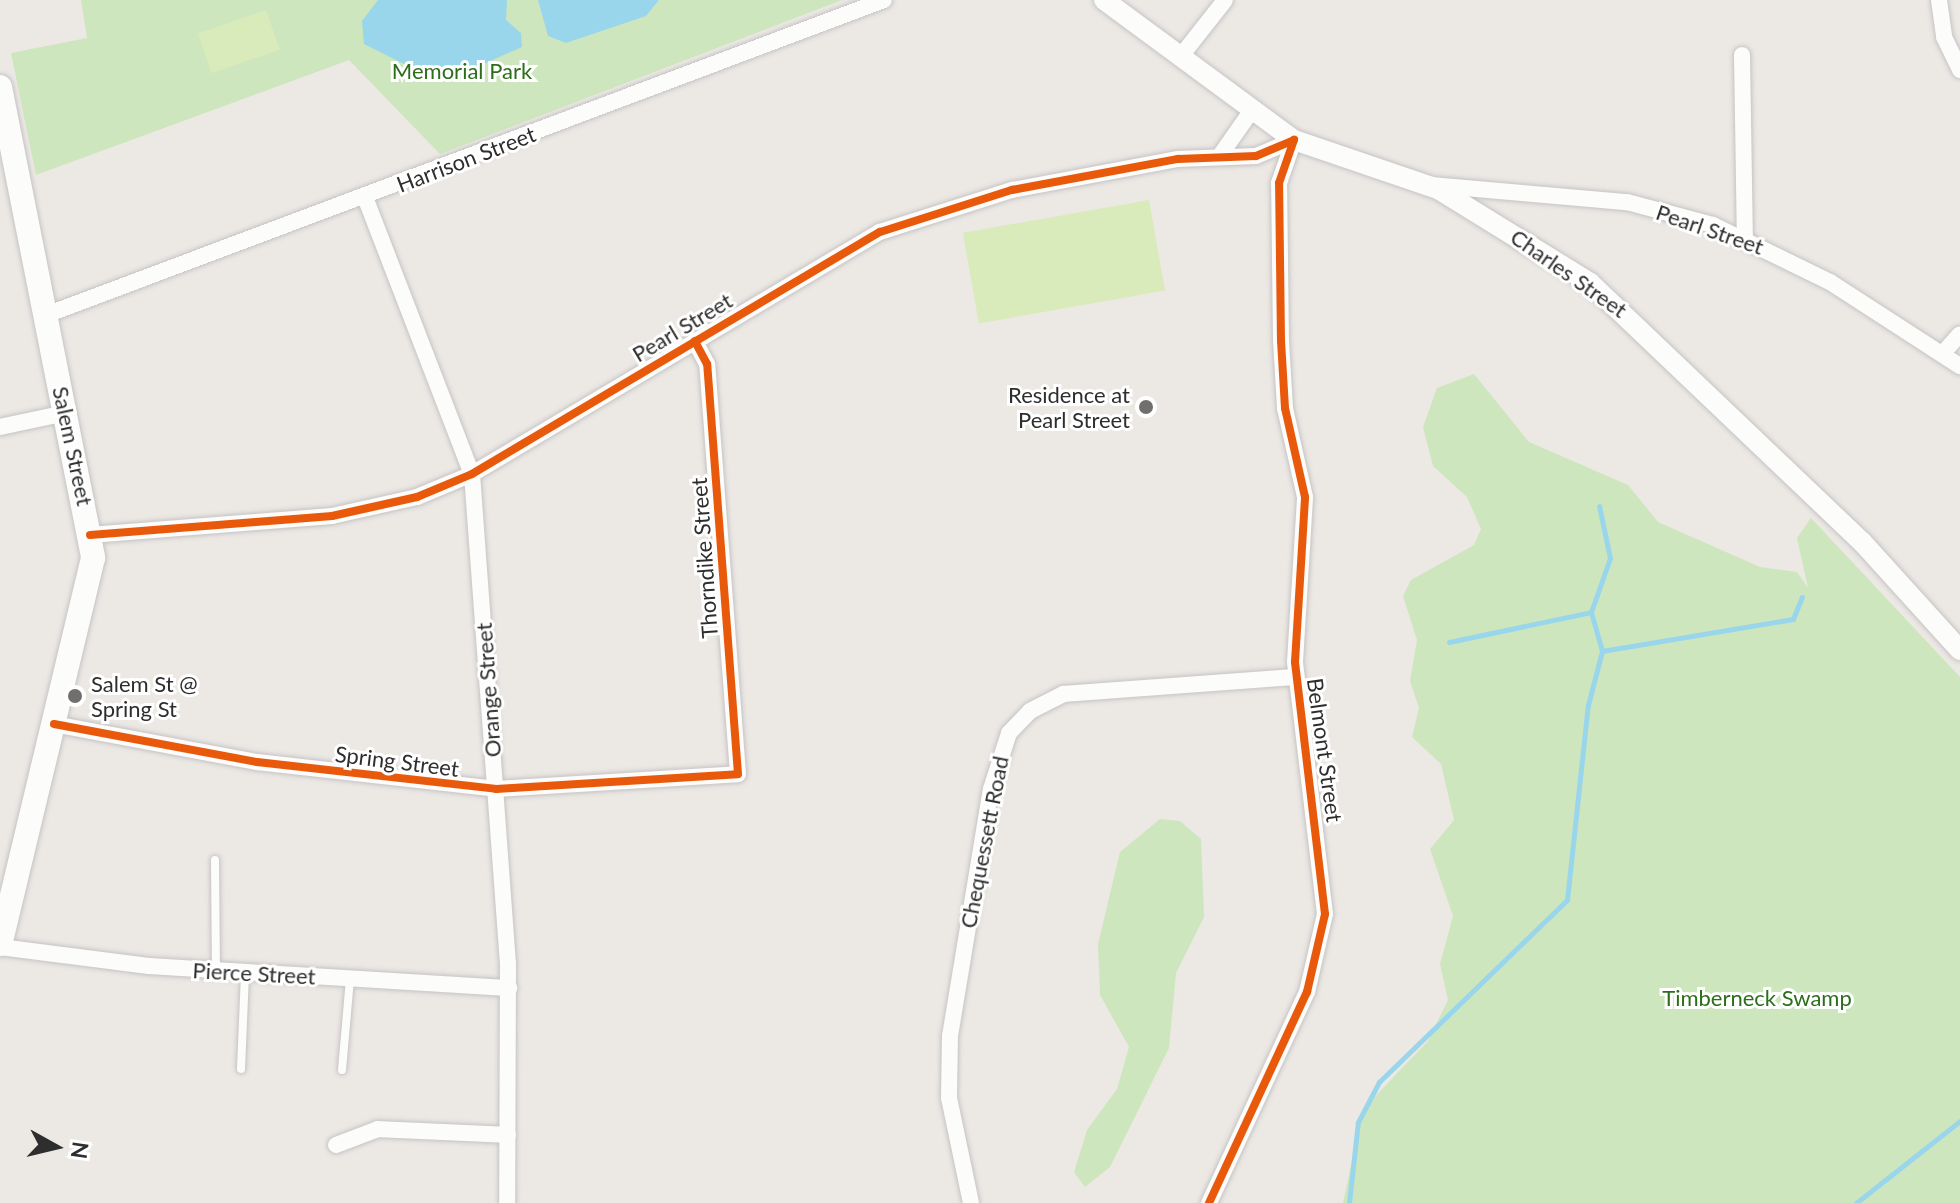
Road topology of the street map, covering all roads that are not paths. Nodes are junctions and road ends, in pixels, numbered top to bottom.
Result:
1 (884, 0) edge
2 (1104, 0) edge
3 (1225, 0) edge
4 (1939, 0) edge
5 (1742, 55) dead end
6 (1181, 56) junction
7 (1960, 70) edge
8 (0, 87) edge
9 (1252, 110) junction
10 (1294, 140) junction
11 (1219, 157) junction
12 (1429, 184) junction
13 (365, 197) junction
14 (1745, 237) junction
15 (46, 315) junction
16 (1960, 334) edge
17 (695, 341) junction
18 (1943, 353) junction
19 (1960, 366) edge
20 (66, 413) junction
21 (0, 427) edge
22 (472, 474) junction
23 (90, 535) junction
24 (1960, 650) edge
25 (1296, 677) junction
26 (54, 724) junction
27 (738, 774) joint
28 (496, 789) junction
29 (215, 860) dead end
30 (6, 891) edge
31 (0, 946) edge
32 (216, 971) junction
33 (245, 972) junction
34 (350, 978) junction
35 (509, 988) junction
36 (241, 1069) dead end
37 (342, 1070) dead end
38 (508, 1135) junction
39 (336, 1145) dead end
40 (507, 1203) edge
41 (971, 1203) edge
42 (1209, 1203) edge

1 - 13 street, Harrison Street
2 - 6 street, Charles Street
3 - 6 street
4 - 7 street
5 - 14 street
6 - 9 street, Charles Street
8 - 15 main road, Salem Street
9 - 10 street, Charles Street
9 - 11 street
10 - 11 street, Pearl Street
10 - 12 street, Charles Street
10 - 25 street, Belmont Street
11 - 17 street, Pearl Street
12 - 14 street, Pearl Street
12 - 24 street, Charles Street
13 - 15 street, Harrison Street
13 - 22 street, Orange Street
14 - 18 street, Pearl Street
15 - 20 main road, Salem Street
16 - 18 street
17 - 22 street, Pearl Street
17 - 27 street, Thorndike Street
18 - 19 street, Pearl Street
20 - 21 street
20 - 23 main road, Salem Street
22 - 23 street, Pearl Street
22 - 28 street, Orange Street
23 - 26 main road, Salem Street
25 - 41 street, Chequessett Road
25 - 42 street, Belmont Street
26 - 28 street, Spring Street
26 - 30 main road, Salem Street
27 - 28 street, Spring Street
28 - 35 street, Orange Street
29 - 32 lane
30 - 31 main road, Salem Street
31 - 32 street, Pierce Street
32 - 33 street, Pierce Street
33 - 34 street, Pierce Street
33 - 36 lane
34 - 35 street, Pierce Street
34 - 37 lane
35 - 38 street, Orange Street
38 - 39 street
38 - 40 street, Orange Street

